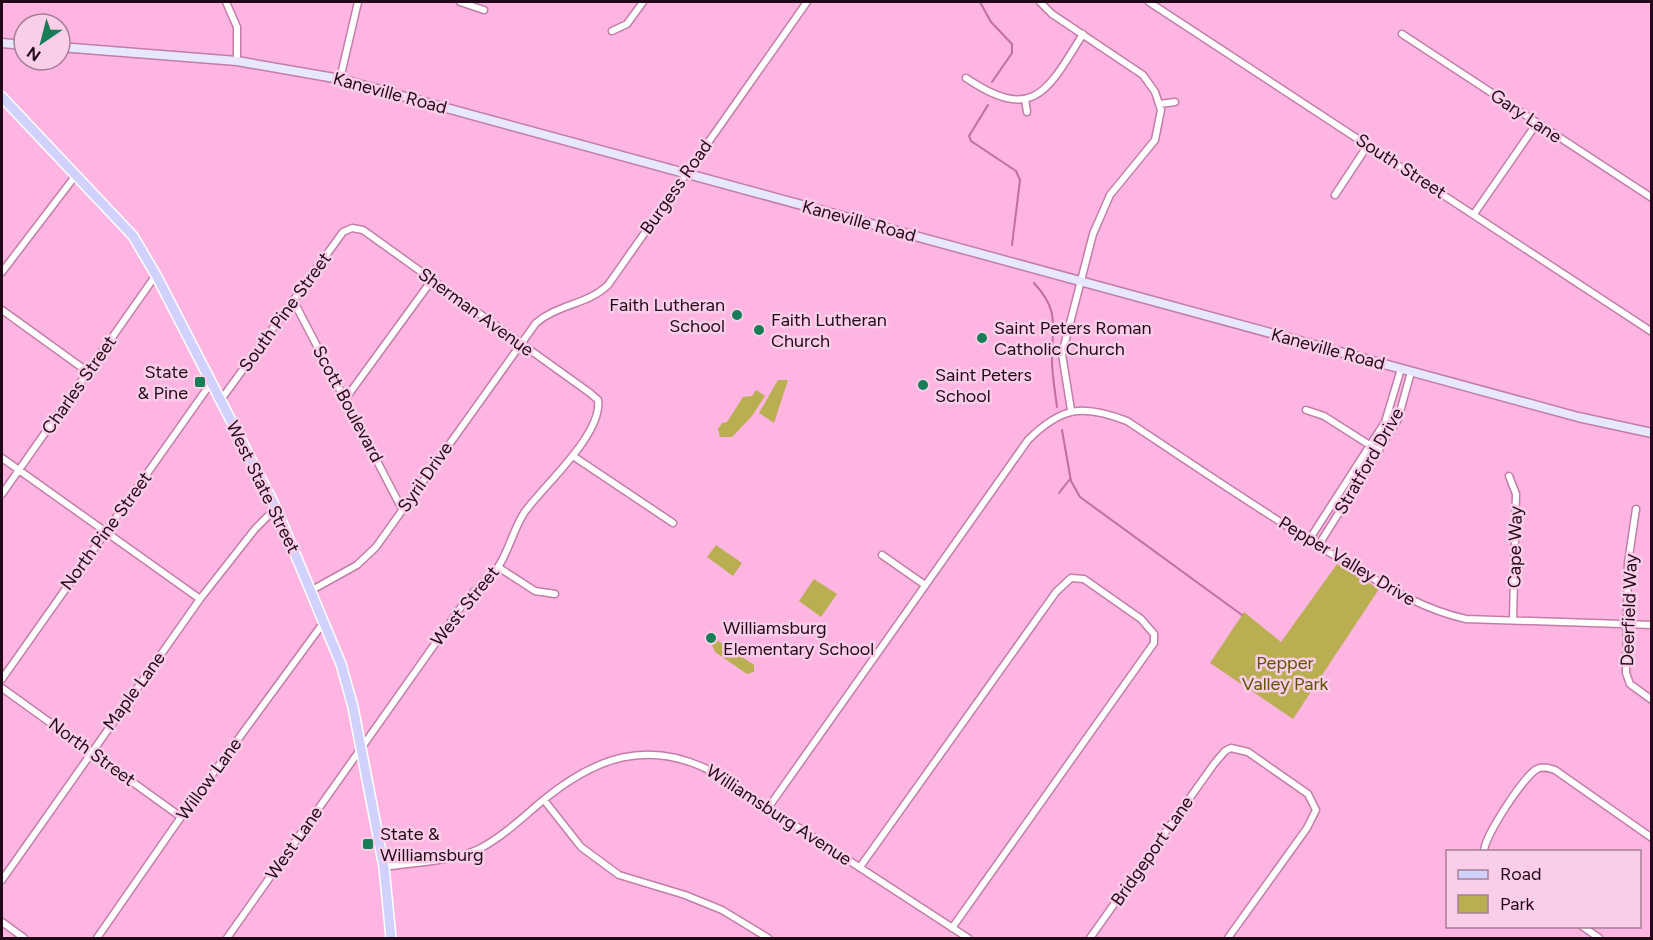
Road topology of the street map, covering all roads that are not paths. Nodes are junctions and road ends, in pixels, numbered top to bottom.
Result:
1 (226, 2) edge
2 (358, 2) edge
3 (460, 2) edge
4 (643, 2) edge
5 (807, 2) edge
6 (1040, 2) edge
7 (1149, 2) edge
8 (484, 10) dead end
9 (612, 30) dead end
10 (1083, 34) junction
11 (1402, 34) dead end
12 (72, 48) edge
13 (237, 61) junction
14 (966, 78) dead end
15 (340, 79) junction
16 (2, 97) edge
17 (1025, 99) junction
18 (1175, 102) dead end
19 (1160, 104) junction
20 (1027, 112) dead end
21 (1537, 123) junction
22 (1368, 145) junction
23 (685, 174) junction
24 (76, 175) junction
25 (1335, 195) dead end
26 (1652, 198) edge
27 (1474, 214) junction
28 (352, 228) joint
29 (2, 272) edge
30 (156, 275) junction
31 (432, 280) junction
32 (1079, 282) junction
33 (293, 300) junction
34 (2, 310) edge
35 (1652, 332) edge
36 (519, 343) junction
37 (1401, 369) junction
38 (88, 372) junction
39 (1411, 372) junction
40 (211, 383) junction
41 (346, 398) junction
42 (598, 400) joint
43 (220, 401) junction
44 (1071, 410) junction
45 (1306, 410) dead end
46 (1652, 433) edge
47 (1370, 445) junction
48 (1378, 451) junction
49 (573, 456) junction
50 (2, 458) edge
51 (18, 471) junction
52 (1509, 476) dead end
53 (2, 494) edge
54 (276, 508) junction
55 (402, 509) junction
56 (1636, 509) dead end
57 (673, 523) dead end
58 (104, 532) junction
59 (1309, 540) junction
60 (1318, 546) junction
61 (882, 555) dead end
62 (498, 567) junction
63 (925, 585) junction
64 (312, 590) junction
65 (555, 594) dead end
66 (200, 599) junction
67 (1513, 620) junction
68 (324, 621) junction
69 (1626, 625) junction
70 (1652, 626) edge
71 (2, 679) edge
72 (2, 688) edge
73 (1652, 700) edge
74 (361, 748) junction
75 (91, 751) junction
76 (544, 800) junction
77 (768, 808) junction
78 (181, 817) junction
79 (1652, 838) edge
80 (1485, 850) edge
81 (384, 867) junction
82 (860, 867) junction
83 (2, 880) edge
84 (2, 922) edge
85 (952, 928) junction
86 (1583, 928) edge
87 (24, 939) edge
88 (97, 939) edge
89 (226, 939) edge
90 (391, 939) edge
91 (768, 939) edge
92 (968, 939) edge
93 (1090, 939) edge
94 (1228, 939) edge
95 (1599, 939) edge

1 - 13 street
2 - 15 street
3 - 8 street
4 - 9 street
5 - 23 street, Burgess Road
6 - 10 street
7 - 22 street, South Street
10 - 17 street
10 - 19 street
11 - 21 street, Gary Lane
12 - 13 main road, Kaneville Road
13 - 15 main road, Kaneville Road
14 - 17 street
15 - 23 main road, Kaneville Road
16 - 24 main road, West State Street
17 - 20 street
18 - 19 street
19 - 32 street
21 - 26 street, Gary Lane
21 - 27 street
22 - 25 street
22 - 27 street, South Street
23 - 32 main road, Kaneville Road
23 - 36 street, Burgess Road
24 - 29 street
24 - 30 main road, West State Street
27 - 35 street, South Street
28 - 31 street, Sherman Avenue
28 - 33 street, South Pine Street
30 - 38 street, Charles Street
30 - 40 main road, West State Street
31 - 36 street, Sherman Avenue
31 - 41 street
32 - 37 main road, Kaneville Road
32 - 44 street
33 - 41 street, Scott Boulevard
33 - 43 street, South Pine Street
34 - 38 street
36 - 42 street, Sherman Avenue
36 - 55 street, Syril Drive
37 - 39 main road, Kaneville Road
37 - 47 street, Stratford Drive
38 - 51 street, Charles Street
39 - 46 main road, Kaneville Road
39 - 48 street, Stratford Drive
40 - 43 main road, West State Street
40 - 58 street, North Pine Street
41 - 55 street, Scott Boulevard
42 - 49 street, West Street
43 - 54 main road, West State Street
44 - 59 street, Pepper Valley Drive
44 - 63 street
45 - 47 street
47 - 48 street
47 - 59 street, Stratford Drive
48 - 60 street, Stratford Drive
49 - 57 street
49 - 62 street, West Street
50 - 51 street
51 - 53 street, Charles Street
51 - 58 street
52 - 67 street, Cape Way
54 - 64 main road, West State Street
54 - 66 street, Maple Lane
55 - 64 street, Syril Drive
56 - 69 street, Deerfield Way
58 - 66 street
58 - 71 street, North Pine Street
59 - 60 street, Pepper Valley Drive
60 - 67 street, Pepper Valley Drive
61 - 63 street
62 - 65 street
62 - 74 street, West Street
63 - 77 street
64 - 68 main road, West State Street
66 - 75 street, Maple Lane
67 - 69 street, Pepper Valley Drive
68 - 74 main road, West State Street
68 - 78 street, Willow Lane
69 - 70 street, Pepper Valley Drive
69 - 73 street, Deerfield Way
72 - 75 street, North Street
74 - 81 main road, West State Street
74 - 89 street, West Lane
75 - 78 street, North Street
75 - 83 street, Maple Lane
76 - 77 street, Williamsburg Avenue
76 - 81 street, Williamsburg Avenue
76 - 91 street
77 - 82 street, Williamsburg Avenue
78 - 88 street, Willow Lane
79 - 80 street
81 - 90 main road, West State Street
82 - 85 street, Williamsburg Avenue
82 - 85 street
84 - 87 street
85 - 92 street, Williamsburg Avenue
86 - 95 street
93 - 94 street, Bridgeport Lane

